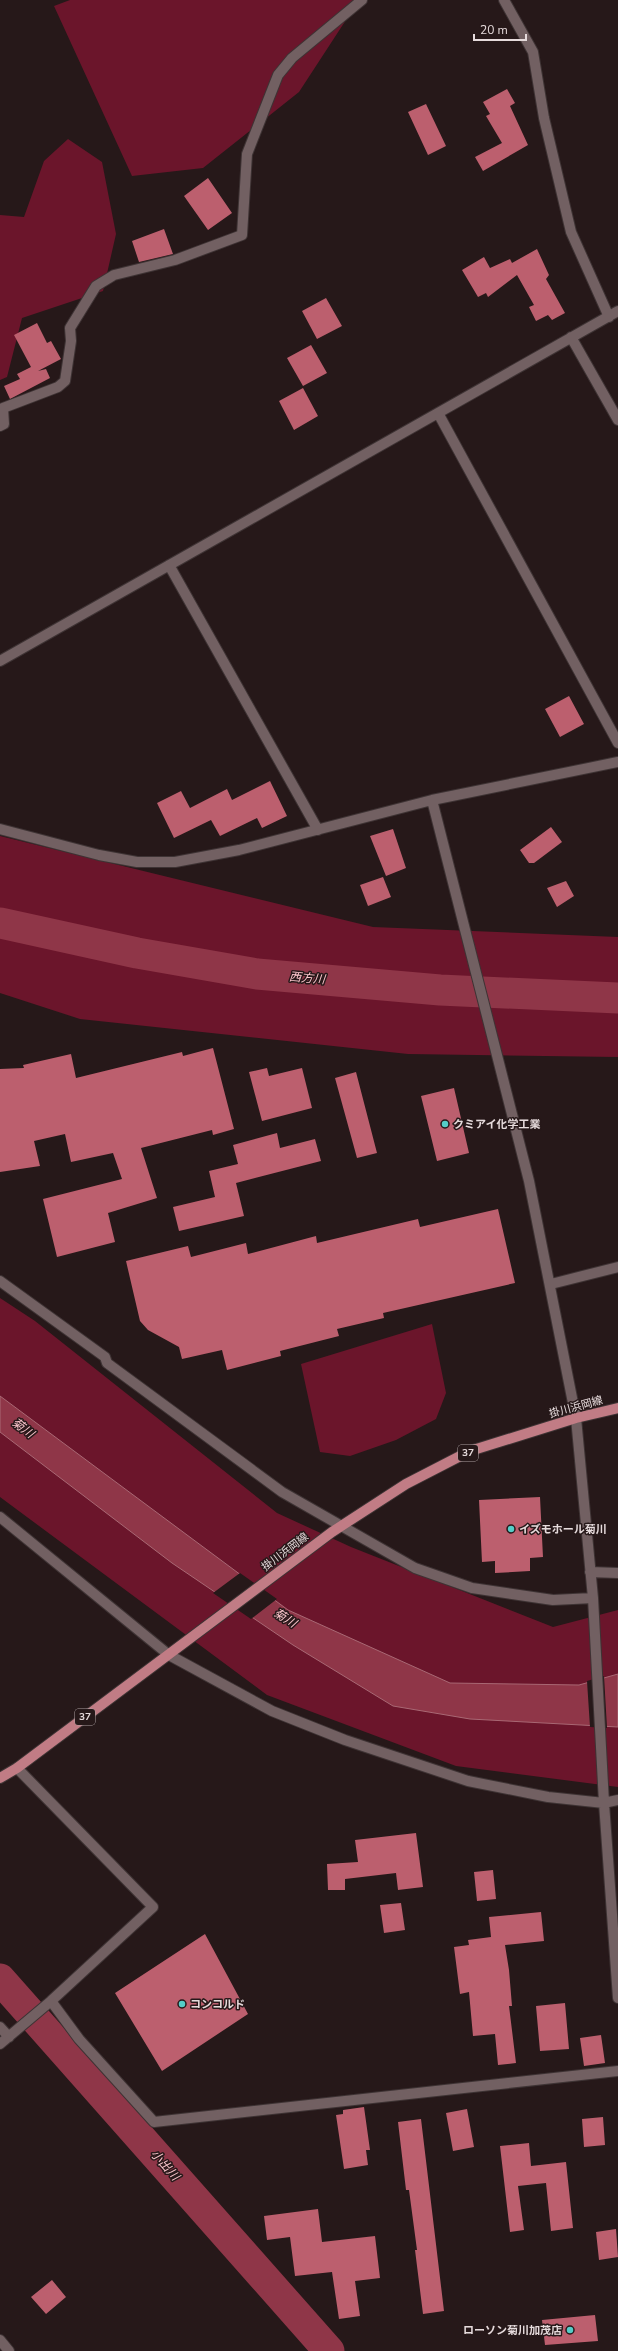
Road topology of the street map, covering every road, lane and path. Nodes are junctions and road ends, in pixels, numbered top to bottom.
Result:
1 (362, 0) edge
2 (504, 0) edge
3 (618, 311) edge
4 (609, 317) junction
5 (571, 337) junction
6 (438, 413) junction
7 (618, 420) edge
8 (0, 426) edge
9 (169, 565) junction
10 (0, 661) edge
11 (618, 743) edge
12 (618, 762) edge
13 (432, 800) junction
14 (0, 829) edge
15 (318, 830) junction
16 (618, 1267) edge
17 (0, 1281) edge
18 (551, 1284) junction
19 (618, 1408) edge
20 (576, 1418) junction
21 (0, 1517) edge
22 (336, 1529) junction
23 (590, 1572) junction
24 (618, 1573) edge
25 (593, 1598) junction
26 (169, 1655) junction
27 (17, 1768) junction
28 (0, 1778) edge
29 (604, 1799) junction
30 (618, 1800) edge
31 (618, 1998) edge
32 (52, 2001) junction
33 (0, 2027) edge
34 (9, 2036) junction
35 (0, 2044) edge
36 (618, 2071) edge
37 (0, 2340) edge
38 (9, 2351) edge

1 - 8 street
2 - 4 street
3 - 4 street
4 - 5 street
5 - 6 street
5 - 7 street
6 - 9 street
6 - 11 street
9 - 10 street
9 - 15 street
12 - 13 street
13 - 15 street
13 - 18 street
14 - 15 street
16 - 18 street
17 - 22 street
18 - 20 street
19 - 20 main road, 掛川浜岡線 / 37
20 - 22 main road, 掛川浜岡線 / 37
20 - 23 street
21 - 26 street
22 - 25 street
22 - 26 main road, 掛川浜岡線 / 37
23 - 24 street
23 - 25 street
25 - 29 street
26 - 27 main road, 掛川浜岡線 / 37
26 - 29 street
27 - 28 main road, 掛川浜岡線 / 37
27 - 32 street
29 - 30 street
29 - 31 street
32 - 34 street
32 - 36 street
33 - 34 street
34 - 35 street
37 - 38 street

